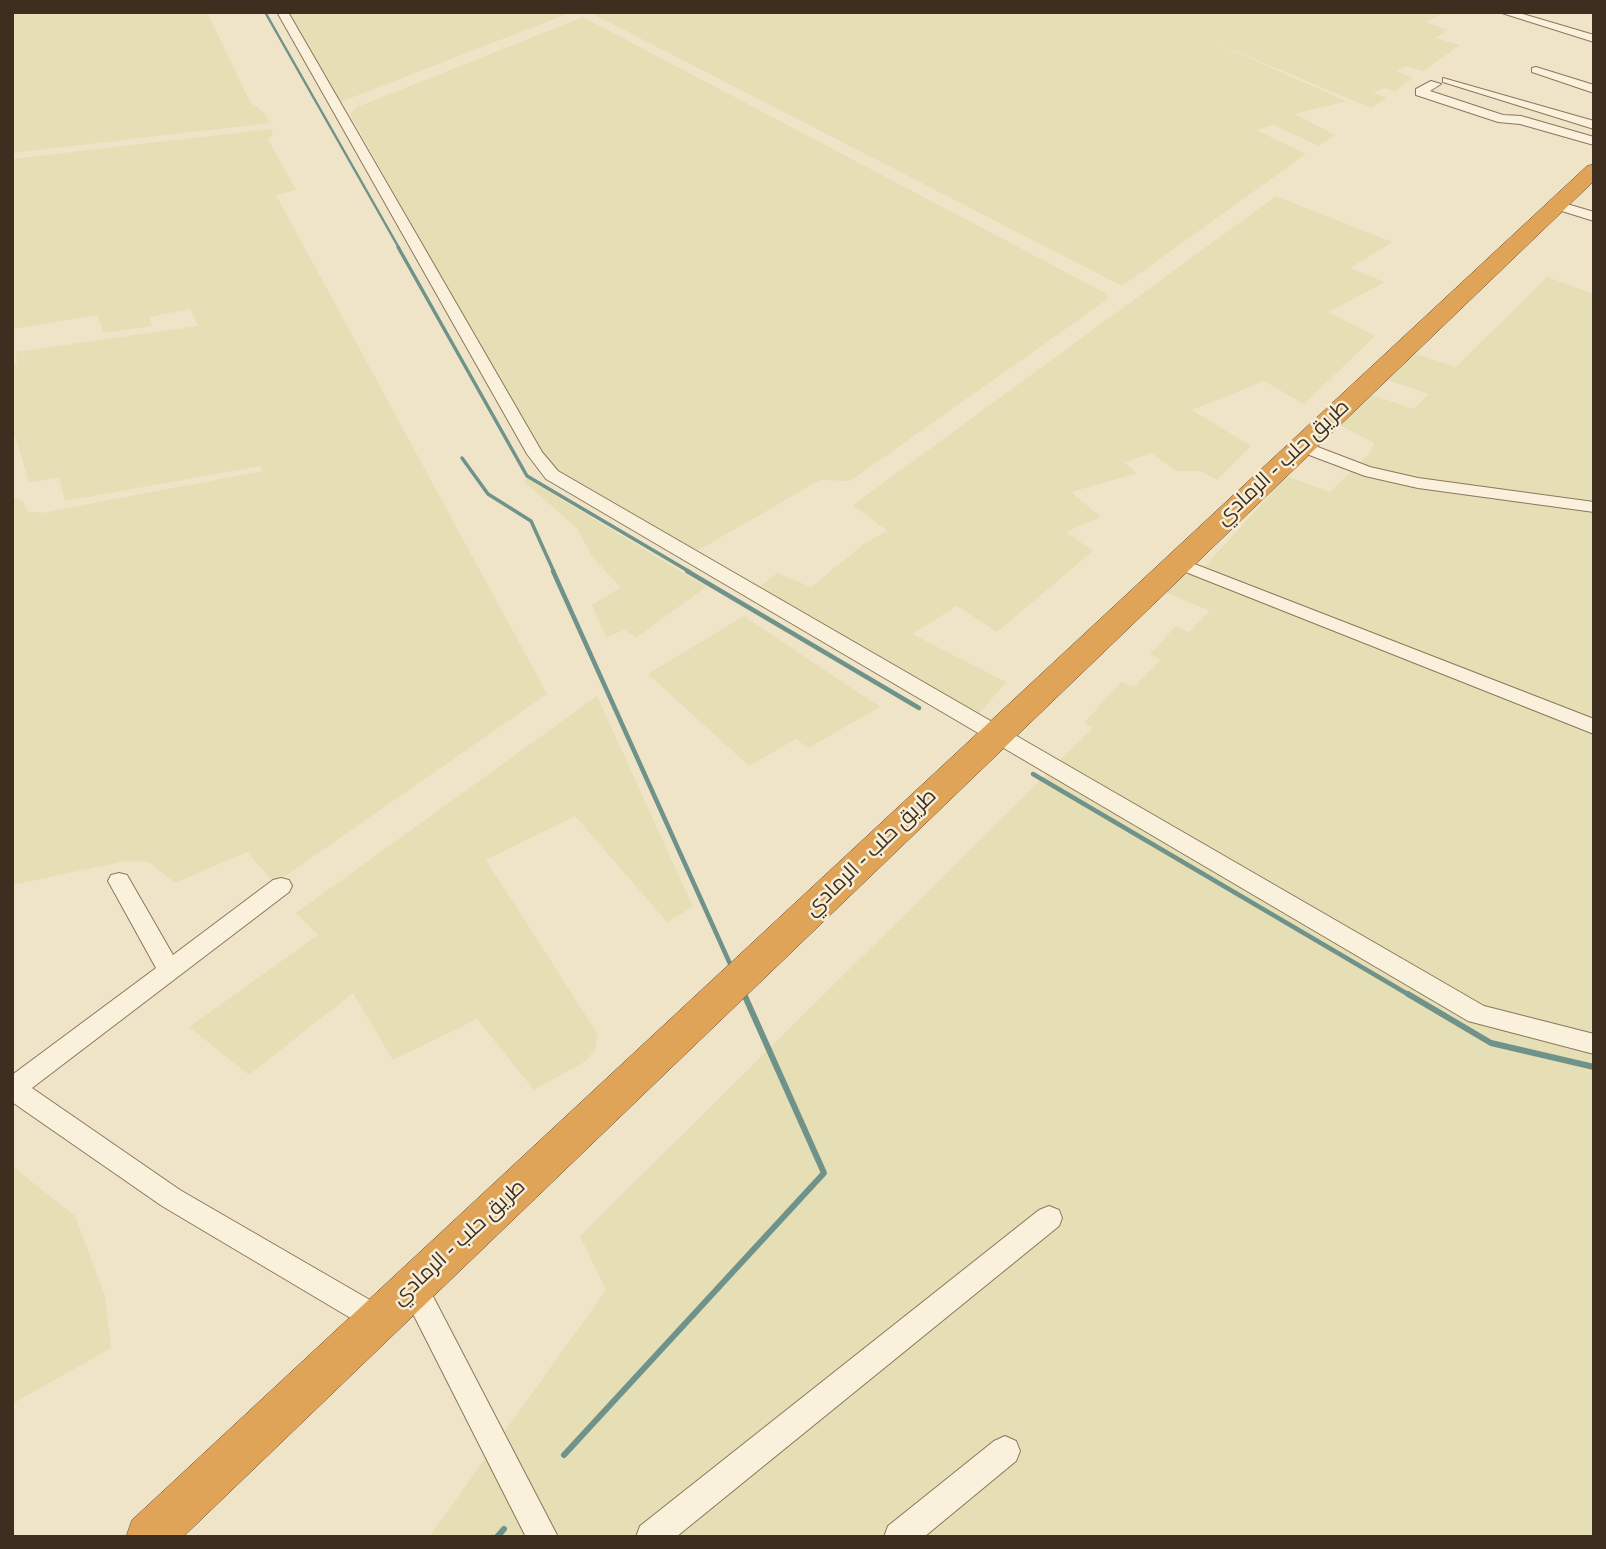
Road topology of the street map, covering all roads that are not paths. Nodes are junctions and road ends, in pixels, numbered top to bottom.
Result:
1 (282, 12) edge
2 (1507, 13) edge
3 (1594, 39) edge
4 (1536, 70) dead end
5 (1594, 89) edge
6 (1594, 125) edge
7 (1594, 141) edge
8 (1594, 170) edge
9 (1557, 205) junction
10 (1594, 217) edge
11 (1303, 446) junction
12 (1594, 507) edge
13 (1179, 563) junction
14 (1594, 727) edge
15 (998, 735) junction
16 (119, 881) dead end
17 (281, 886) dead end
18 (169, 971) junction
19 (1594, 1044) edge
20 (12, 1088) edge
21 (1049, 1218) dead end
22 (414, 1287) junction
23 (379, 1320) junction
24 (1005, 1451) dead end
25 (149, 1537) edge
26 (543, 1537) edge
27 (650, 1537) edge
28 (899, 1537) edge

1 - 15 street
2 - 3 street
4 - 5 street
6 - 7 street
8 - 9 highway, طريق حلب - الرمادي
9 - 10 street
9 - 11 highway, طريق حلب - الرمادي
11 - 12 street
11 - 13 highway, طريق حلب - الرمادي
13 - 14 street
13 - 15 highway, طريق حلب - الرمادي
15 - 19 street
15 - 22 highway, طريق حلب - الرمادي
16 - 18 street
17 - 18 street
18 - 20 street
20 - 23 street
21 - 27 street
22 - 23 highway, طريق حلب - الرمادي
22 - 26 street
23 - 25 highway, طريق حلب - الرمادي
24 - 28 street

